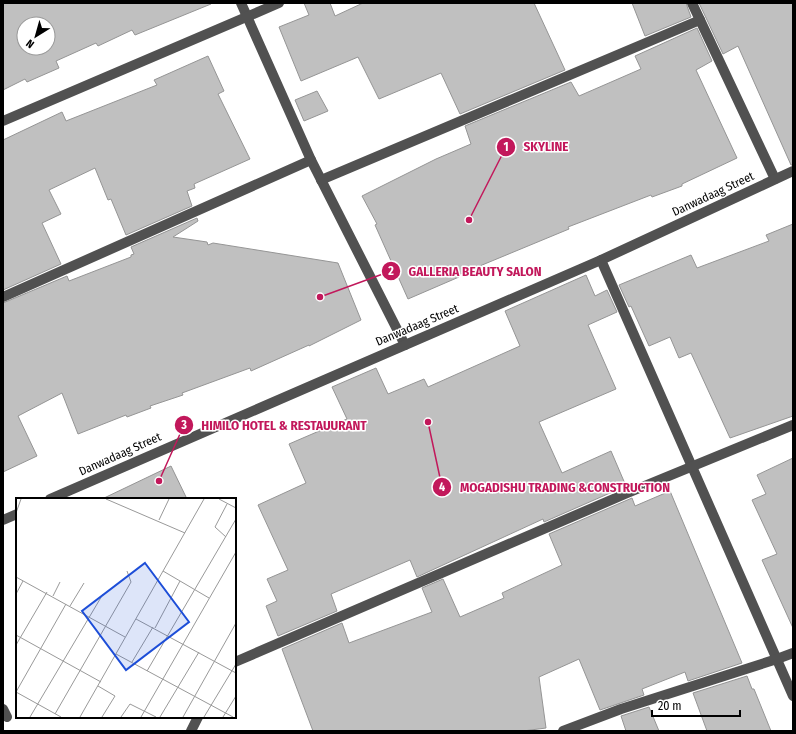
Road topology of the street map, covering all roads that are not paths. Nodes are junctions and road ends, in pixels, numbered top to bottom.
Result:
1 (241, 3) edge
2 (279, 3) edge
3 (692, 3) edge
4 (247, 16) junction
5 (700, 20) junction
6 (3, 121) edge
7 (311, 160) junction
8 (793, 171) edge
9 (775, 179) junction
10 (321, 180) junction
11 (601, 260) junction
12 (3, 297) edge
13 (405, 345) junction
14 (793, 425) edge
15 (691, 467) junction
16 (52, 498) edge
17 (16, 514) edge
18 (3, 520) edge
19 (793, 652) edge
20 (777, 659) junction
21 (236, 662) edge
22 (793, 696) edge
23 (198, 718) edge
24 (191, 731) edge
25 (563, 731) edge

1 - 4 street
2 - 4 street
3 - 5 street
4 - 6 street
4 - 7 street
5 - 9 street
5 - 10 street
7 - 10 street
7 - 12 street
8 - 9 street, Danwadaag Street
9 - 11 street, Danwadaag Street
10 - 13 street
11 - 13 street, Danwadaag Street
11 - 15 street
13 - 16 street, Danwadaag Street
14 - 15 street
15 - 20 street
15 - 21 street
17 - 18 street
19 - 20 street
20 - 22 street
20 - 25 street
23 - 24 street

